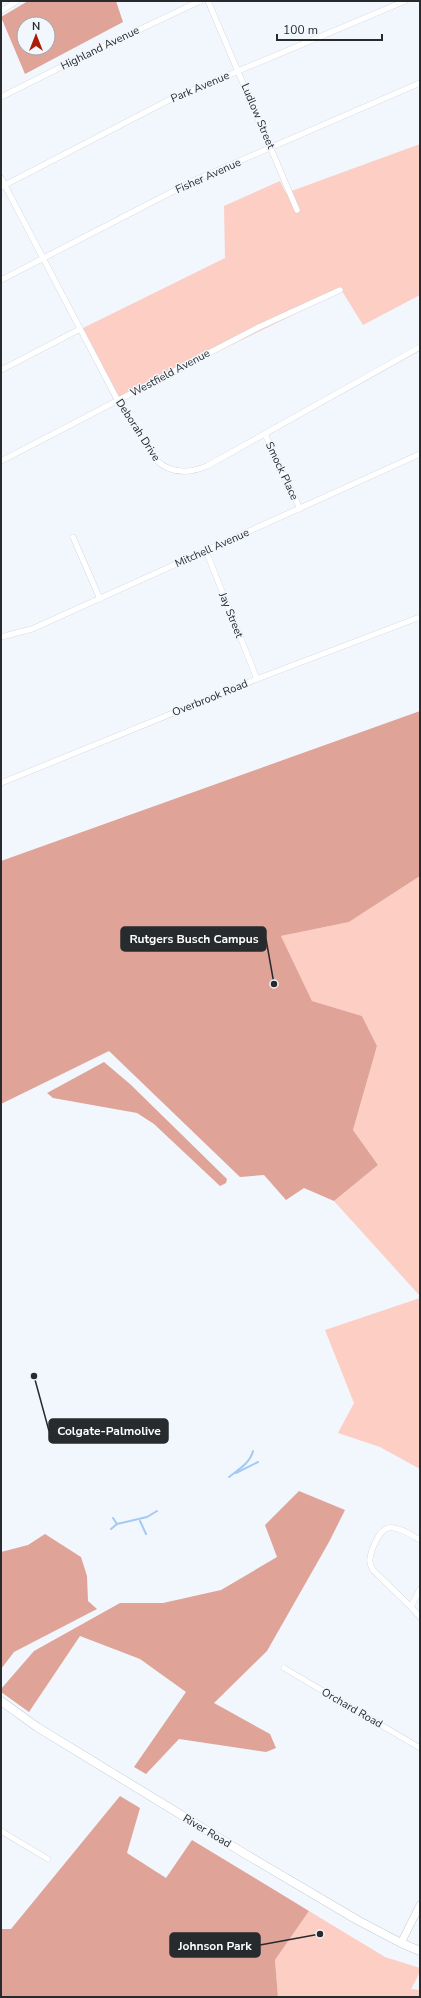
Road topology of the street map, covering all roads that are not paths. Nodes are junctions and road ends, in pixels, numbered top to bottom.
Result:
1 (17, 1) edge
2 (200, 1) edge
3 (208, 1) edge
4 (405, 1) edge
5 (1, 11) edge
6 (239, 70) junction
7 (420, 83) edge
8 (1, 97) edge
9 (272, 148) junction
10 (1, 178) edge
11 (3, 186) edge
12 (297, 210) dead end
13 (44, 258) junction
14 (1, 280) edge
15 (340, 290) dead end
16 (80, 329) junction
17 (420, 347) edge
18 (1, 370) edge
19 (118, 401) junction
20 (265, 434) junction
21 (420, 454) edge
22 (1, 461) edge
23 (300, 509) junction
24 (73, 537) dead end
25 (206, 551) junction
26 (100, 599) junction
27 (420, 617) edge
28 (1, 637) edge
29 (257, 679) junction
30 (1, 783) edge
31 (420, 1540) edge
32 (420, 1589) edge
33 (411, 1607) junction
34 (420, 1617) edge
35 (284, 1668) dead end
36 (1, 1701) edge
37 (420, 1748) edge
38 (1, 1831) edge
39 (48, 1859) dead end
40 (420, 1905) edge
41 (401, 1943) junction
42 (420, 1951) edge

1 - 5 street
2 - 8 street, Highland Avenue
3 - 6 street, Ludlow Street
4 - 6 street, Park Avenue
6 - 9 street, Ludlow Street
6 - 11 street, Park Avenue
7 - 9 street, Fisher Avenue
9 - 12 street, Ludlow Street
9 - 13 street, Fisher Avenue
10 - 11 street, Deborah Drive
11 - 13 street, Deborah Drive
13 - 14 street, Fisher Avenue
13 - 16 street, Deborah Drive
15 - 19 street, Westfield Avenue
16 - 18 street
16 - 19 street, Deborah Drive
17 - 20 street, Deborah Drive
19 - 20 street, Deborah Drive
19 - 22 street, Westfield Avenue
20 - 23 street, Smock Place
21 - 23 street, Mitchell Avenue
23 - 25 street, Mitchell Avenue
24 - 26 street
25 - 26 street, Mitchell Avenue
25 - 29 street, Jay Street
26 - 28 street, Mitchell Avenue
27 - 29 street, Overbrook Road
29 - 30 street, Overbrook Road
31 - 33 street
32 - 33 street
33 - 34 street
35 - 37 street, Orchard Road
36 - 41 main road, River Road
38 - 39 street
40 - 41 street
41 - 42 main road, River Road

